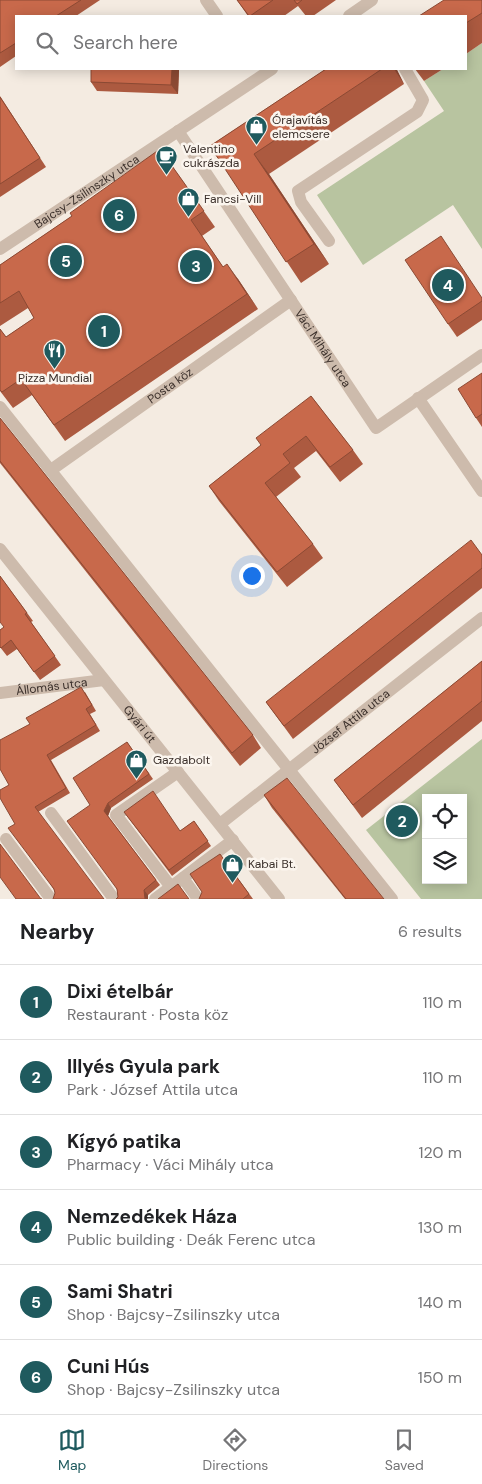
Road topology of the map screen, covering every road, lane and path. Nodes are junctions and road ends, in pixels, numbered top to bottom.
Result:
1 (206, 0) edge
2 (368, 8) edge
3 (216, 15) edge
4 (351, 15) edge
5 (269, 70) edge
6 (405, 70) edge
7 (255, 74) edge
8 (178, 131) junction
9 (329, 241) dead end
10 (0, 248) edge
11 (291, 300) junction
12 (482, 355) edge
13 (418, 398) junction
14 (0, 407) edge
15 (51, 470) junction
16 (482, 491) edge
17 (0, 549) edge
18 (482, 618) edge
19 (104, 680) junction
20 (0, 693) edge
21 (290, 769) junction
22 (178, 772) junction
23 (51, 813) dead end
24 (220, 824) junction
25 (6, 839) dead end
26 (233, 840) junction
27 (183, 878) junction
28 (171, 887) junction
29 (51, 899) edge
30 (114, 899) edge
31 (155, 899) edge
32 (198, 899) edge
33 (279, 899) edge
34 (392, 899) edge

1 - 3 street
2 - 4 street
5 - 7 street, Bajcsy-Zsilinszky utca
6 - 9 street
7 - 8 street, Bajcsy-Zsilinszky utca
8 - 10 street, Bajcsy-Zsilinszky utca
8 - 11 street, Váci Mihály utca
11 - 13 street, Váci Mihály utca
11 - 15 street, Posta köz
12 - 13 street
13 - 16 street
14 - 15 street
15 - 21 street
17 - 19 street, Gyári út
18 - 21 street, József Attila utca
19 - 20 street, Állomás utca
19 - 22 street, Gyári út
21 - 24 street, József Attila utca
21 - 34 street
22 - 24 street, Gyári út
22 - 28 street
23 - 30 street
24 - 26 street, Gyári út
25 - 29 street
26 - 27 street
26 - 33 street, Gyári út
27 - 28 street
27 - 32 street
28 - 31 street

